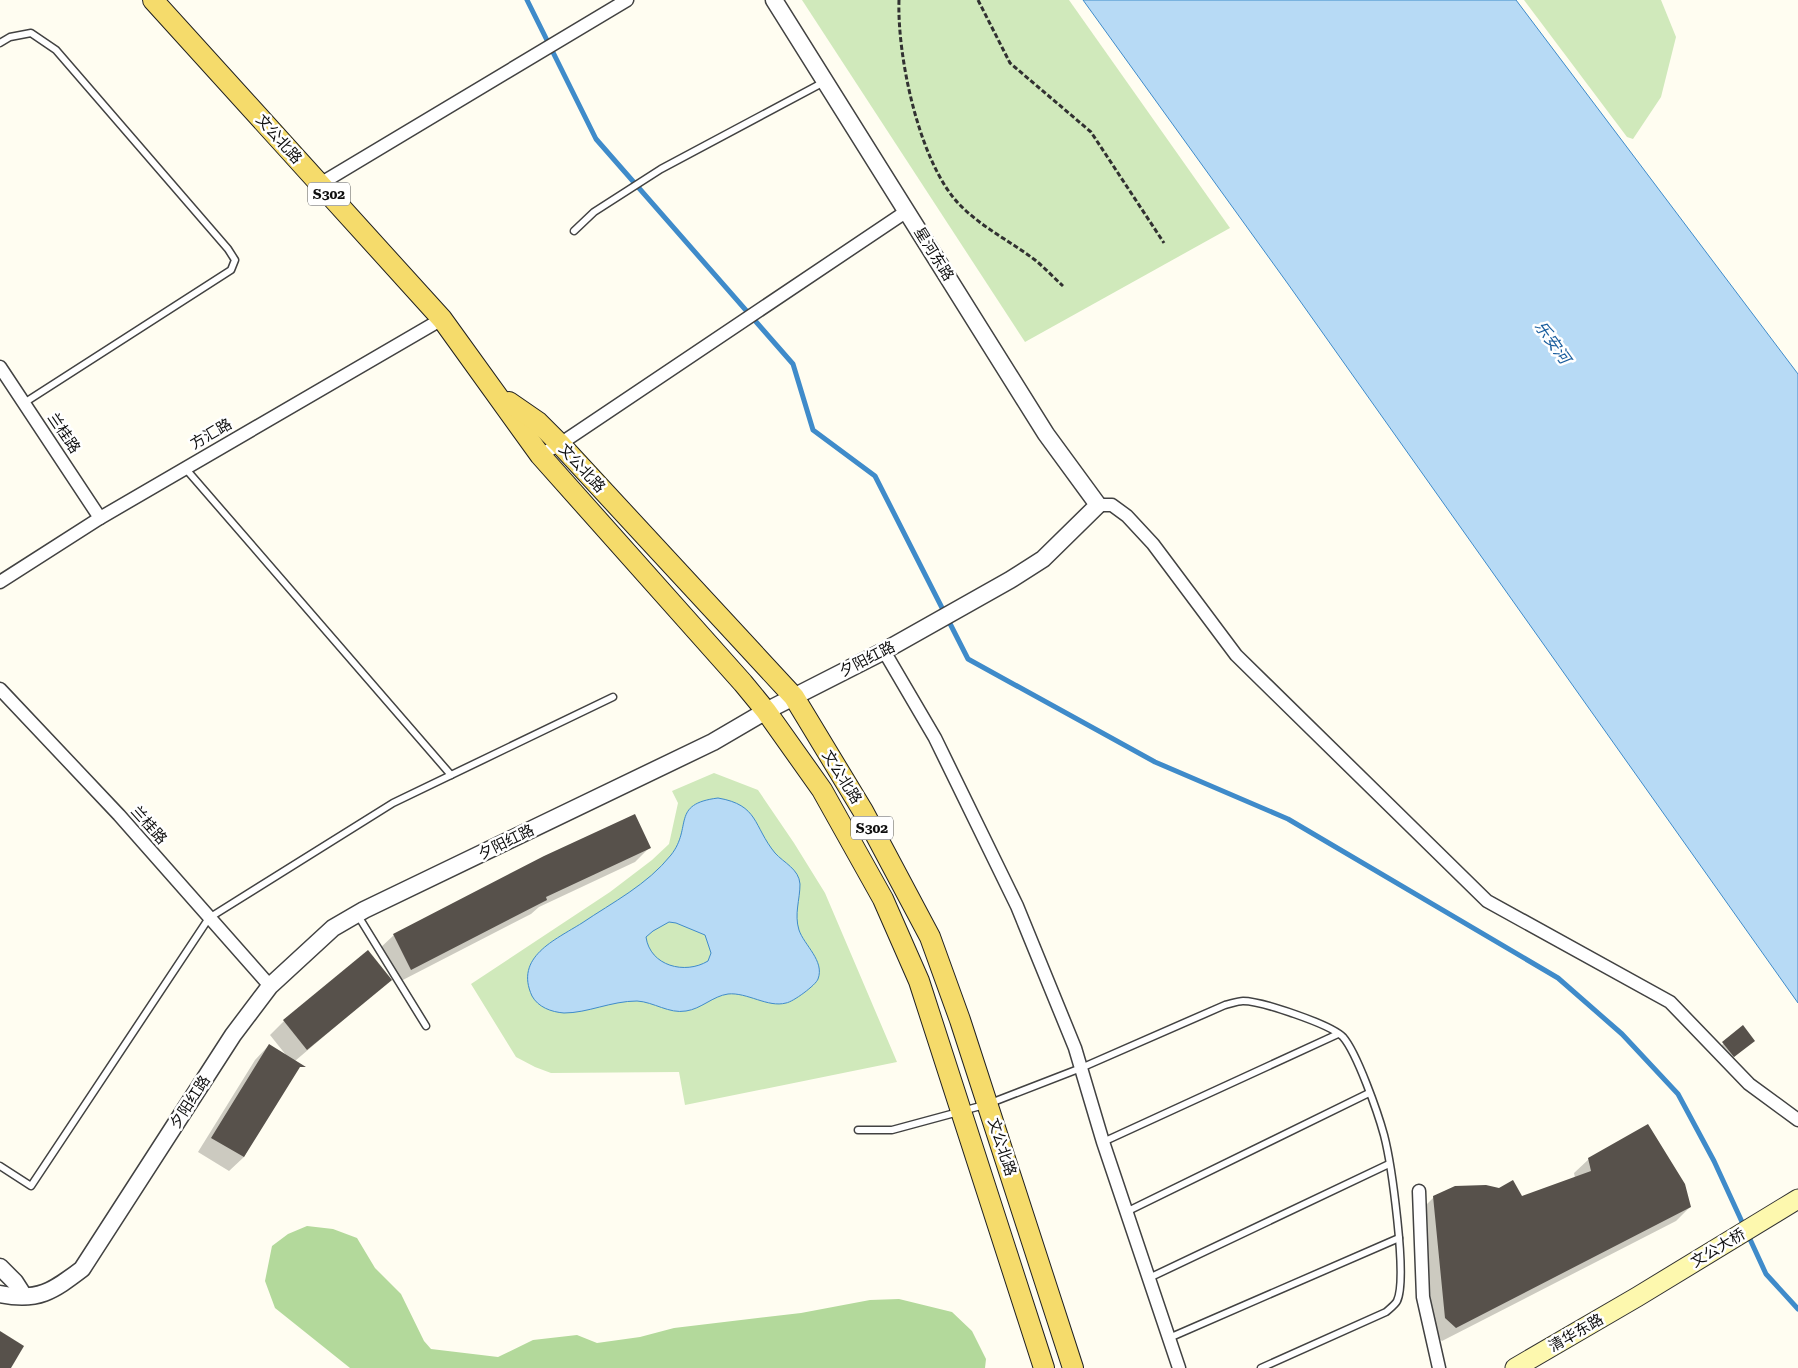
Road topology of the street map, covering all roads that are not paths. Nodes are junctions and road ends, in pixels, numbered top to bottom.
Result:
1 (153, 0) edge
2 (627, 0) edge
3 (774, 0) edge
4 (0, 43) edge
5 (825, 81) junction
6 (320, 184) junction
7 (907, 211) junction
8 (574, 231) dead end
9 (442, 319) junction
10 (0, 367) edge
11 (498, 394) junction
12 (24, 403) junction
13 (560, 444) junction
14 (540, 455) junction
15 (185, 468) junction
16 (1098, 505) junction
17 (100, 518) junction
18 (0, 582) edge
19 (884, 652) junction
20 (0, 688) edge
21 (613, 697) dead end
22 (794, 697) junction
23 (766, 711) junction
24 (451, 775) junction
25 (357, 914) junction
26 (209, 918) junction
27 (270, 986) junction
28 (426, 1026) dead end
29 (1338, 1034) junction
30 (1081, 1068) junction
31 (1369, 1093) junction
32 (988, 1104) junction
33 (962, 1111) junction
34 (1798, 1120) edge
35 (858, 1130) dead end
36 (1103, 1142) junction
37 (1389, 1164) junction
38 (0, 1166) edge
39 (1419, 1191) dead end
40 (1798, 1199) edge
41 (1126, 1212) junction
42 (1399, 1238) junction
43 (0, 1267) edge
44 (1149, 1278) junction
45 (0, 1294) edge
46 (24, 1296) junction
47 (1637, 1297) joint
48 (1169, 1338) junction
49 (1044, 1368) edge
50 (1073, 1368) edge
51 (1179, 1368) edge
52 (1261, 1368) edge
53 (1439, 1368) edge
54 (1515, 1368) edge

1 - 6 main road, 文公北路 / S302
2 - 6 street
3 - 5 street, 星河东路
4 - 12 lane
5 - 7 street, 星河东路
5 - 8 lane
6 - 9 main road, 文公北路 / S302
7 - 13 street
7 - 16 street, 星河东路
9 - 11 main road, 文公北路 / S302
9 - 15 street, 方汇路
10 - 12 street, 兰桂路
11 - 13 main road, 文公北路 / S302
11 - 14 main road, 文公北路 / S302
12 - 17 street, 兰桂路
13 - 14 street
13 - 22 main road, 文公北路 / S302
14 - 23 main road, 文公北路 / S302
15 - 17 street, 方汇路
15 - 24 lane
16 - 19 street, 夕阳红路
16 - 34 street
17 - 18 street, 方汇路
19 - 22 street, 夕阳红路
19 - 30 street
20 - 26 street, 兰桂路
21 - 24 lane
22 - 23 street, 夕阳红路
22 - 32 main road, 文公北路 / S302
23 - 25 street, 夕阳红路
23 - 33 main road, 文公北路 / S302
24 - 26 lane
25 - 27 street, 夕阳红路
25 - 28 lane
26 - 27 street, 兰桂路
26 - 38 lane
27 - 46 street, 夕阳红路
29 - 30 lane
29 - 31 lane
29 - 36 lane
30 - 32 lane
30 - 36 street
31 - 37 lane
31 - 41 lane
32 - 33 lane
32 - 50 main road, 文公北路 / S302
33 - 35 lane
33 - 49 main road, 文公北路 / S302
36 - 41 street
37 - 42 lane
37 - 44 lane
39 - 53 street
40 - 47 main road, 文公大桥
41 - 44 street
42 - 48 lane
42 - 52 lane
43 - 46 street
44 - 48 street
45 - 46 street, 夕阳红路
47 - 54 main road, 清华东路
48 - 51 street

